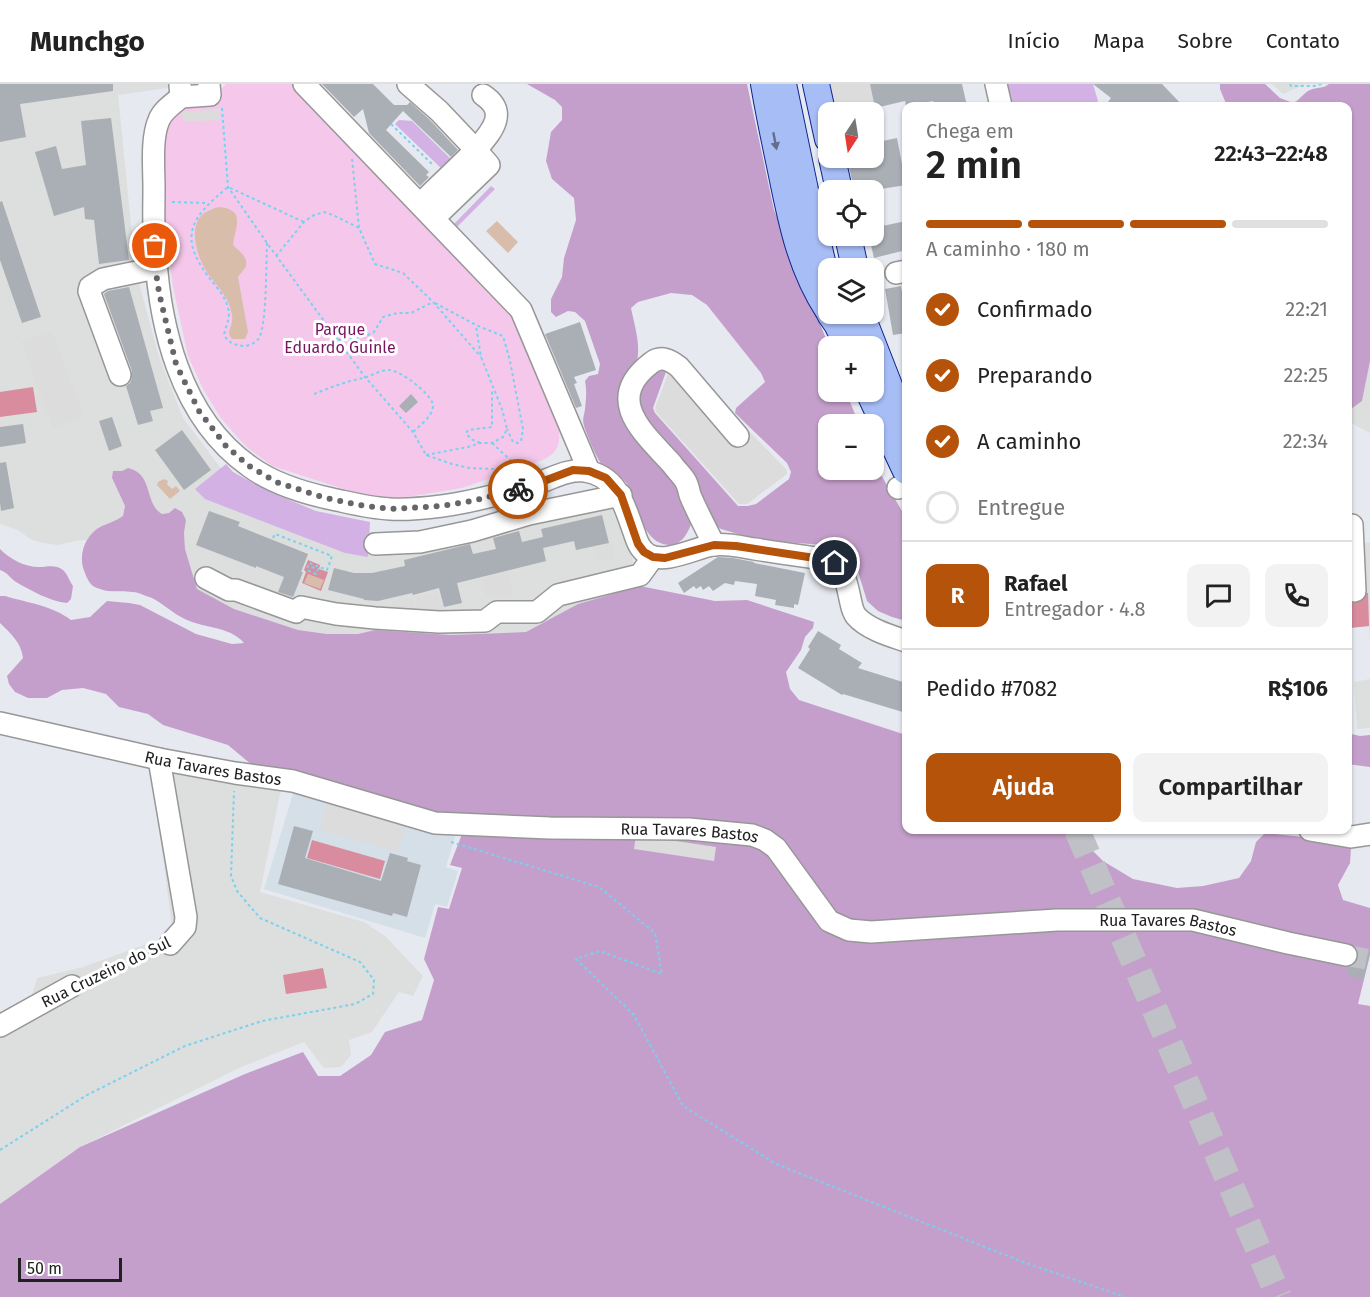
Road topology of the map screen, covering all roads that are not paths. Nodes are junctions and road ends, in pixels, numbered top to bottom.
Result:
1 (209, 84) edge
2 (304, 84) edge
3 (408, 84) edge
4 (764, 84) edge
5 (783, 84) edge
6 (800, 84) edge
7 (816, 84) edge
8 (996, 84) edge
9 (181, 91) edge
10 (483, 95) dead end
11 (820, 102) edge
12 (1000, 102) edge
13 (476, 150) junction
14 (819, 180) edge
15 (818, 182) edge
16 (427, 211) junction
17 (156, 268) junction
18 (818, 294) edge
19 (865, 324) edge
20 (120, 375) dead end
21 (873, 402) edge
22 (902, 419) edge
23 (738, 436) dead end
24 (581, 471) junction
25 (902, 478) edge
26 (621, 495) junction
27 (1356, 525) edge
28 (375, 544) dead end
29 (714, 545) junction
30 (653, 557) junction
31 (206, 578) dead end
32 (1355, 591) dead end
33 (902, 640) edge
34 (0, 723) edge
35 (159, 759) junction
36 (1334, 834) edge
37 (1370, 834) edge
38 (170, 944) road end
39 (1346, 955) tunnel mouth
40 (72, 986) road end
41 (0, 1026) edge

1 - 9 street
2 - 16 street
3 - 13 street
4 -> 18 main road
5 - 15 main road
6 - 14 main road
7 - 11 main road
8 - 12 street
9 - 17 street
10 - 13 street
13 - 16 street
13 - 16 street
16 - 24 street
17 - 20 street
17 - 24 street
19 - 22 main road
21 - 25 main road
23 - 29 street
24 - 26 street
26 - 28 street
26 - 30 street
27 - 32 street
29 - 30 street
29 - 33 street
30 - 31 street
34 - 35 street, Rua Tavares Bastos
35 - 38 street, Rua Cruzeiro do Sul
35 - 39 street, Rua Tavares Bastos
36 - 37 street
40 - 41 street, Rua Cruzeiro do Sul

